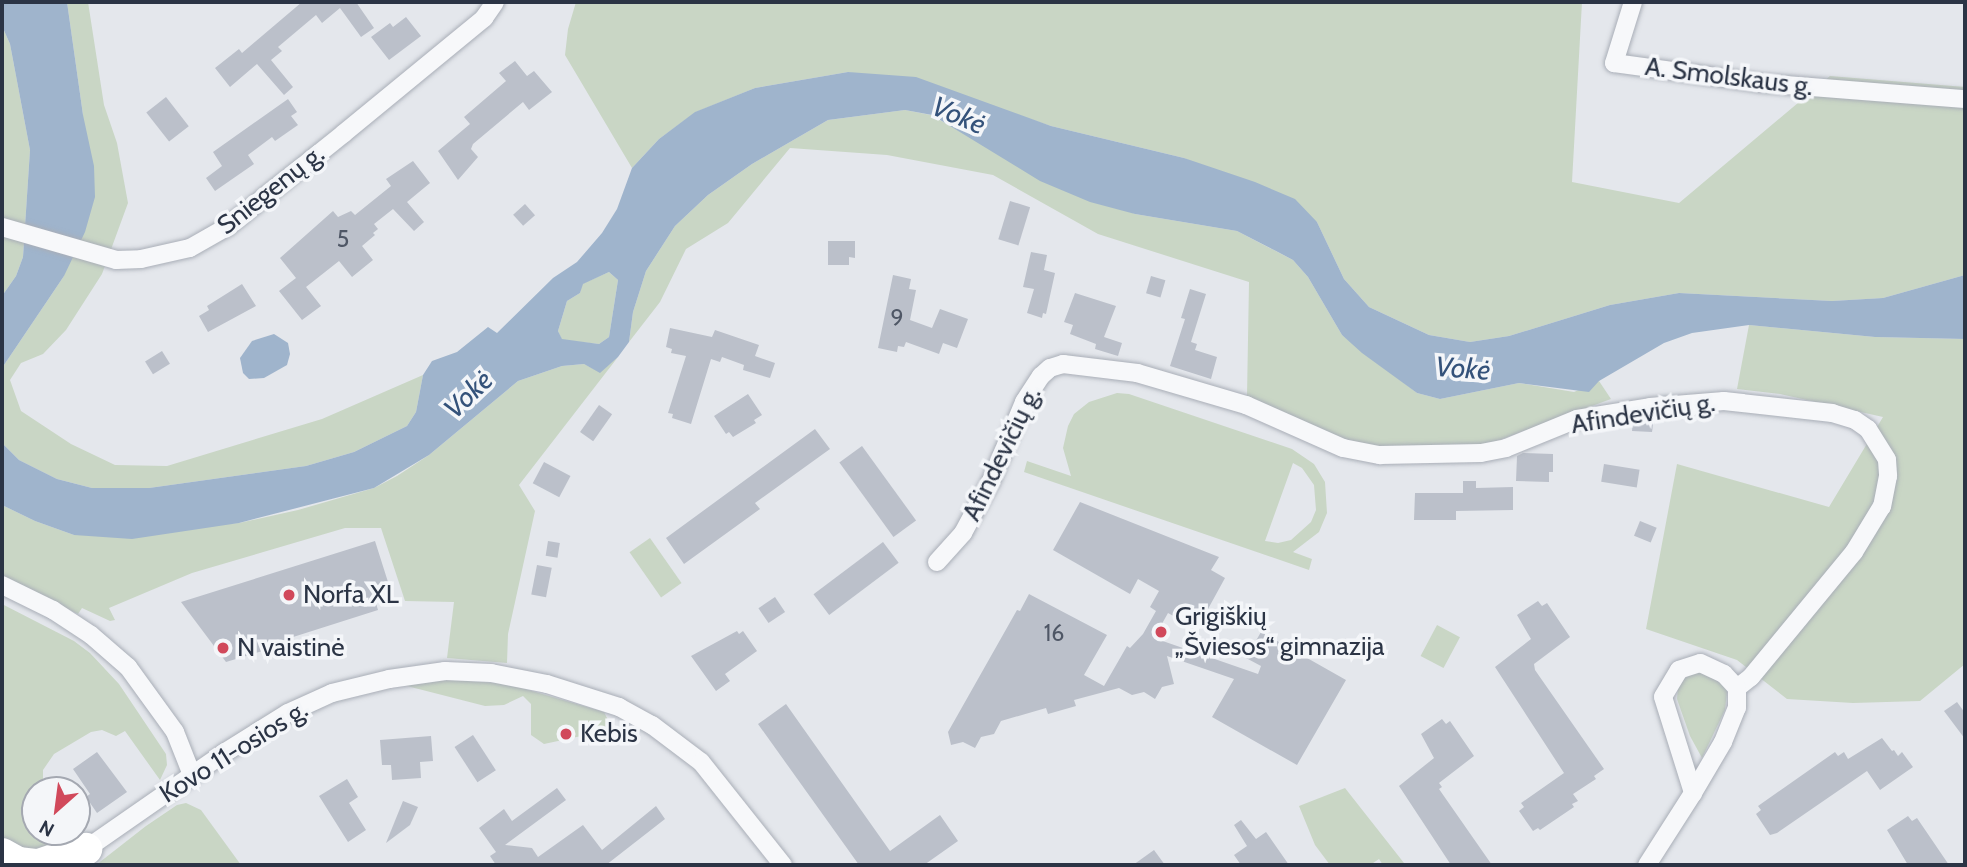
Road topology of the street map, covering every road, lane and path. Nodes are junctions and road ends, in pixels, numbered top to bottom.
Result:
1 (495, 2) edge
2 (1633, 2) edge
3 (1965, 99) edge
4 (2, 227) edge
5 (936, 562) dead end
6 (2, 585) edge
7 (1737, 688) junction
8 (192, 775) junction
9 (1693, 793) junction
10 (2, 854) edge
11 (80, 857) edge
12 (38, 865) edge
13 (783, 865) edge
14 (1647, 865) edge

1 - 4 street, Sniegenų g.
2 - 3 street, A. Smolskaus g.
5 - 7 street, Afindevičių g.
6 - 8 street
7 - 9 street
7 - 9 street
8 - 11 street, Kovo 11-osios g.
8 - 13 street, Kovo 11-osios g.
9 - 14 street
10 - 12 highway
11 - 12 highway

